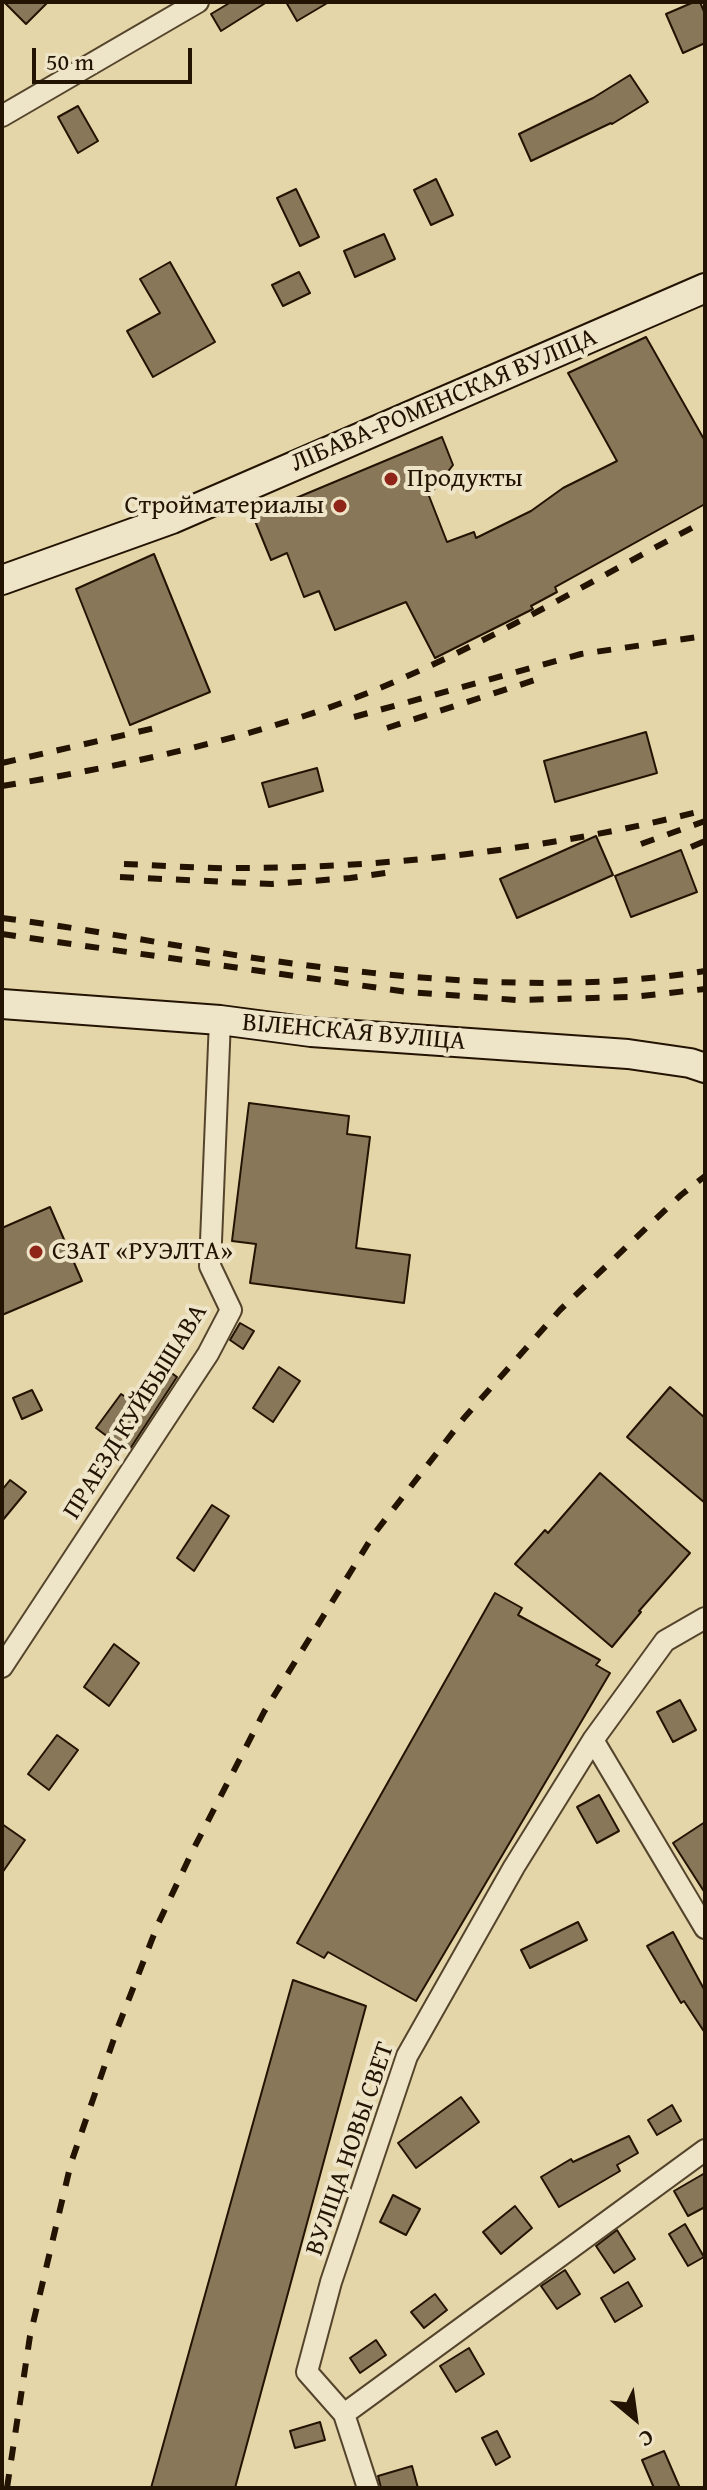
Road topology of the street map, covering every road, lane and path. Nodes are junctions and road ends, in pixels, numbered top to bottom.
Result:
1 (198, 2) edge
2 (2, 116) edge
3 (705, 288) edge
4 (2, 580) edge
5 (2, 1004) edge
6 (220, 1020) junction
7 (705, 1068) edge
8 (705, 1618) edge
9 (2, 1667) edge
10 (593, 1740) junction
11 (705, 1928) edge
12 (705, 2150) edge
13 (344, 2414) junction
14 (368, 2488) edge

1 - 2 street
3 - 4 main road, ЛІБАВА-РОМЕНСКАЯ ВУЛІЦА
5 - 6 main road, ВІЛЕНСКАЯ ВУЛІЦА
6 - 7 main road, ВІЛЕНСКАЯ ВУЛІЦА
6 - 9 street, ПРАЕЗД КУЙБЫШАВА
8 - 10 street, ВУЛІЦА НОВЫ СВЕТ
10 - 11 street
10 - 13 street, ВУЛІЦА НОВЫ СВЕТ
12 - 13 street
13 - 14 street, ВУЛІЦА НОВЫ СВЕТ

